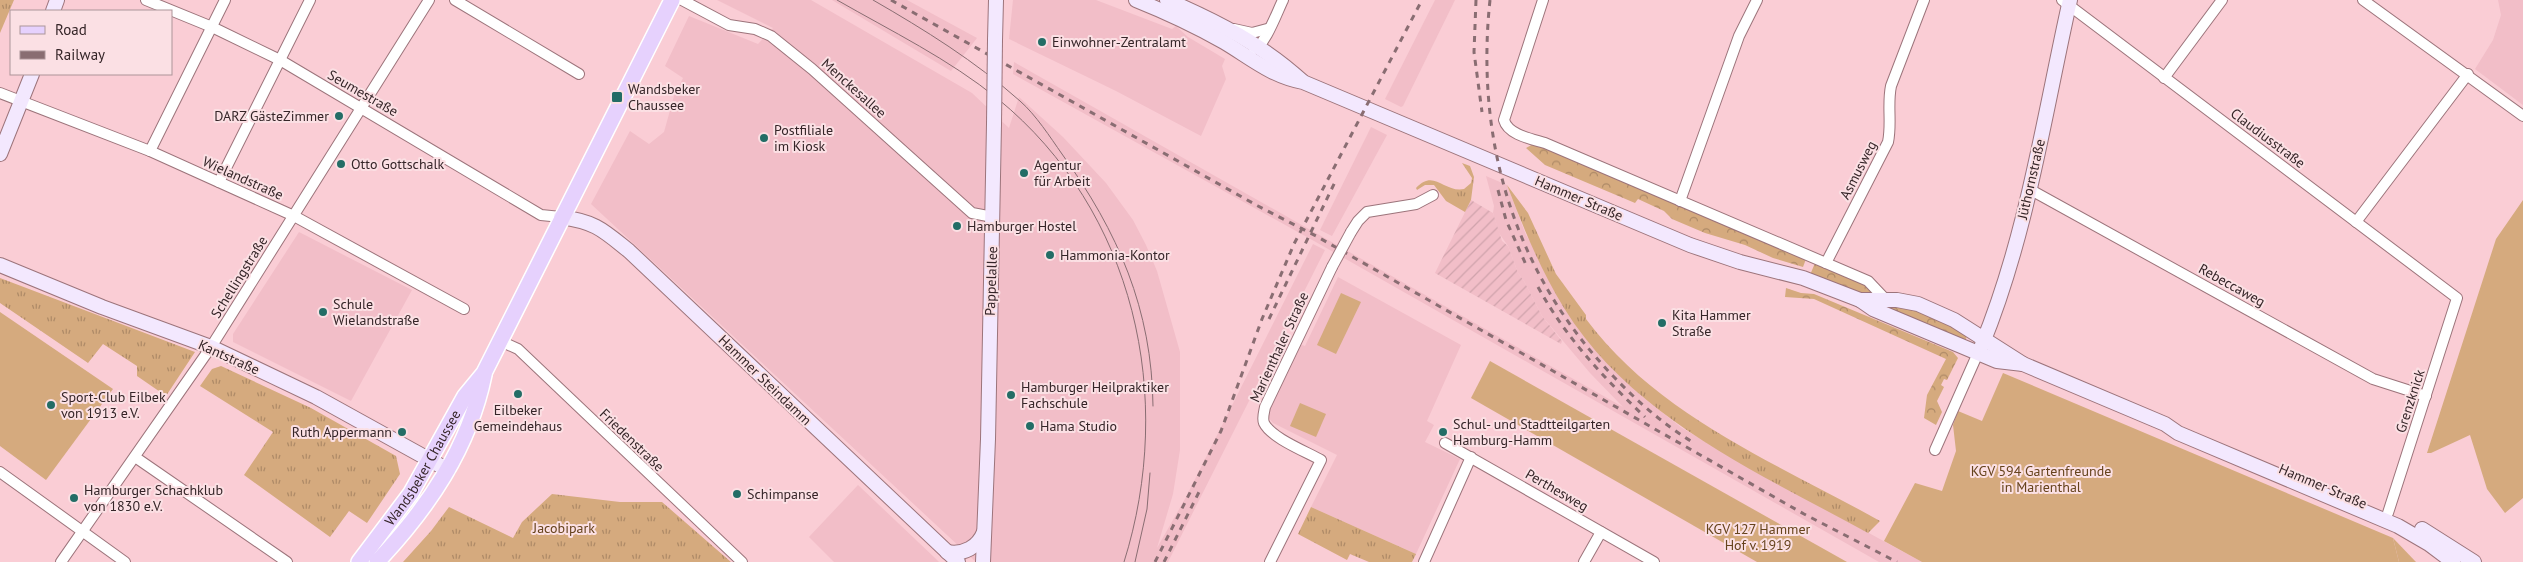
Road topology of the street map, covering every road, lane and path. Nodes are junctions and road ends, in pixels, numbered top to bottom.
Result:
1 (146, 0) edge
2 (225, 0) edge
3 (310, 0) edge
4 (429, 0) edge
5 (455, 0) edge
6 (672, 0) edge
7 (682, 0) edge
8 (996, 0) edge
9 (1136, 0) edge
10 (1167, 0) edge
11 (1283, 0) edge
12 (1543, 0) edge
13 (1756, 0) edge
14 (1924, 0) edge
15 (2222, 0) edge
16 (2363, 0) edge
17 (2067, 2) edge
18 (170, 10) edge
19 (172, 11) edge
20 (212, 27) junction
21 (1230, 28) junction
22 (1267, 29) junction
23 (1258, 48) junction
24 (1233, 49) junction
25 (280, 60) junction
26 (579, 74) dead end
27 (2468, 74) junction
28 (32, 75) edge
29 (2164, 78) junction
30 (1303, 82) junction
31 (0, 93) edge
32 (21, 102) junction
33 (363, 108) junction
34 (2523, 116) edge
35 (150, 151) junction
36 (0, 154) edge
37 (219, 182) junction
38 (2029, 189) junction
39 (1433, 195) dead end
40 (1680, 200) junction
41 (294, 216) junction
42 (993, 217) junction
43 (561, 218) junction
44 (2356, 222) junction
45 (1826, 263) junction
46 (0, 265) edge
47 (2457, 298) joint
48 (1860, 300) junction
49 (1886, 300) junction
50 (464, 309) dead end
51 (1984, 338) junction
52 (500, 341) junction
53 (211, 347) junction
54 (1978, 353) junction
55 (2023, 364) junction
56 (484, 373) junction
57 (2426, 396) junction
58 (2165, 424) junction
59 (1445, 443) dead end
60 (1935, 450) dead end
61 (135, 457) junction
62 (1471, 457) junction
63 (431, 460) junction
64 (448, 470) junction
65 (0, 472) edge
66 (2388, 513) junction
67 (83, 532) junction
68 (984, 532) junction
69 (1601, 532) junction
70 (947, 552) junction
71 (2447, 559) edge
72 (61, 562) edge
73 (125, 562) edge
74 (287, 562) edge
75 (359, 562) edge
76 (377, 562) edge
77 (742, 562) edge
78 (958, 562) edge
79 (983, 562) edge
80 (1270, 562) edge
81 (1424, 562) edge
82 (1584, 562) edge
83 (1654, 562) edge
84 (2474, 562) edge

1 - 18 street, Seumestraße
2 - 20 street
3 - 25 street
4 - 33 street, Schellingstraße
5 - 26 street
6 - 43 main road, Wandsbeker Chaussee
7 - 42 street, Menckesallee
8 - 42 main road, Pappelallee, bridge
9 - 24 main road, Hammer Straße
10 - 21 main road, Hammer Straße
11 - 22 street
12 - 40 street
13 - 40 street
14 - 45 street, Asmusweg
15 - 29 street
16 - 27 street
17 - 29 street, Claudiusstraße
17 - 38 main road, Jüthornstraße
19 - 20 street, Seumestraße
20 - 25 street, Seumestraße
20 - 35 street
21 - 22 street, Hammer Straße
21 - 23 main road, Hammer Straße
22 - 23 street
23 - 24 street
23 - 30 main road, Hammer Straße
24 - 30 main road, Hammer Straße
25 - 33 street, Seumestraße
25 - 37 street
27 - 34 street
27 - 44 street
28 - 32 main road
29 - 44 street, Claudiusstraße
30 - 48 main road, Hammer Straße
31 - 32 street, Wielandstraße
32 - 35 street, Wielandstraße
32 - 36 main road
33 - 41 street, Schellingstraße
33 - 43 street, Seumestraße
35 - 37 street, Wielandstraße
37 - 41 street, Wielandstraße
38 - 51 main road, Jüthornstraße
38 - 57 street, Rebeccaweg
39 - 80 street, Marienthaler Straße, bridge
40 - 45 street
41 - 50 street, Wielandstraße
41 - 53 street, Schellingstraße
42 - 68 main road, Pappelallee
43 - 52 main road, Wandsbeker Chaussee
43 - 70 main road, Hammer Steindamm
44 - 47 street, Claudiusstraße
45 - 49 street
46 - 53 main road, Kantstraße
47 - 57 street, Grenzknick
48 - 49 main road, Hammer Straße
48 - 54 main road, Hammer Straße
49 - 51 main road, Hammer Straße
51 - 54 main road, Jüthornstraße
51 - 55 main road, Hammer Straße
52 - 56 main road, Wandsbeker Chaussee
52 - 77 street, Friedenstraße
53 - 61 street, Schellingstraße
53 - 63 main road, Kantstraße
54 - 55 main road, Hammer Straße
54 - 60 street
55 - 58 main road, Hammer Straße
56 - 63 main road, Wandsbeker Chaussee
56 - 64 main road, Wandsbeker Chaussee
57 - 66 street, Grenzknick
58 - 66 main road, Hammer Straße
58 - 71 main road, Hammer Straße
59 - 62 street, Perthesweg
61 - 67 street, Schellingstraße
61 - 74 street
62 - 69 street, Perthesweg
62 - 81 street
63 - 64 main road, Kantstraße
63 - 75 main road, Wandsbeker Chaussee
64 - 76 main road, Wandsbeker Chaussee
65 - 67 street
66 - 84 main road, Hammer Straße
67 - 72 street, Schellingstraße
67 - 73 street
68 - 70 main road
68 - 79 main road, Pappelallee
69 - 82 street
69 - 83 street, Perthesweg
70 - 78 main road, Hammer Steindamm

